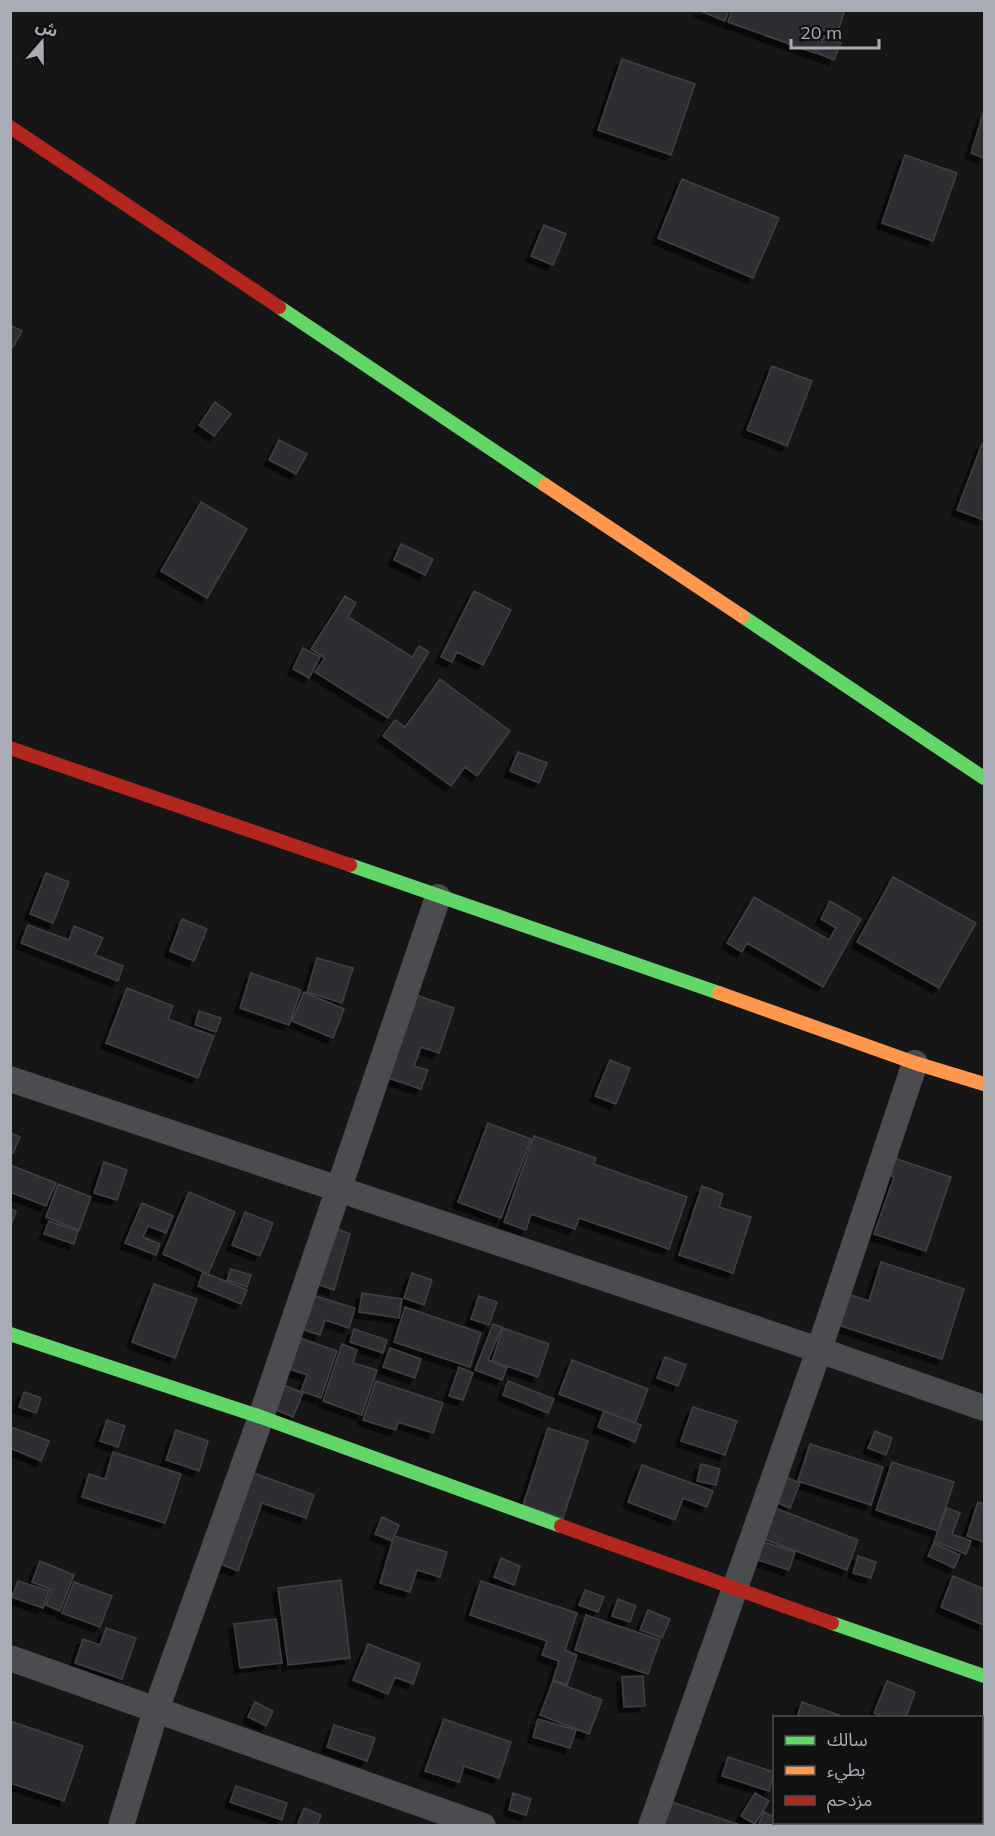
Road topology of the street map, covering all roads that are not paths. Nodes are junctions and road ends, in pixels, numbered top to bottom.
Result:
1 (10, 127) edge
2 (10, 748) edge
3 (984, 778) edge
4 (438, 897) junction
5 (915, 1063) junction
6 (10, 1079) edge
7 (984, 1084) edge
8 (339, 1189) junction
9 (10, 1334) edge
10 (819, 1350) junction
11 (984, 1408) edge
12 (261, 1417) junction
13 (735, 1588) junction
14 (10, 1659) edge
15 (984, 1676) edge
16 (156, 1710) junction
17 (121, 1826) edge
18 (483, 1826) edge
19 (651, 1826) edge

1 - 3 street
2 - 4 street
4 - 5 street
4 - 8 street
5 - 7 street
5 - 10 street
6 - 8 street
8 - 10 street
8 - 12 street
9 - 12 street
10 - 11 street
10 - 13 street
12 - 13 street
12 - 16 street
13 - 15 street
13 - 19 street
14 - 16 street
16 - 17 street
16 - 18 street

